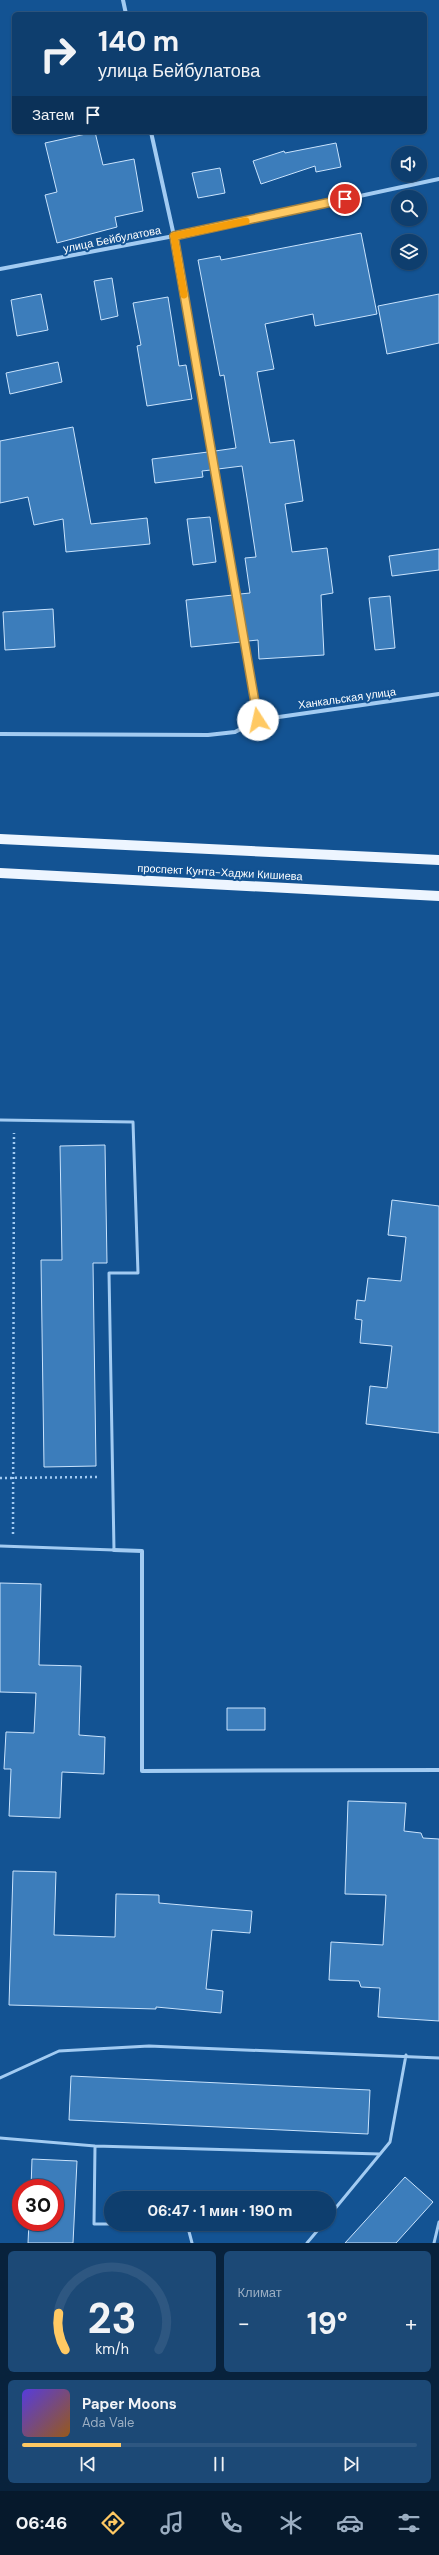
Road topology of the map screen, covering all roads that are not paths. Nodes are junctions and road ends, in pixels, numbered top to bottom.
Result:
1 (123, 0) edge
2 (126, 12) edge
3 (151, 134) edge
4 (439, 179) edge
5 (174, 236) junction
6 (0, 269) edge
7 (439, 694) edge
8 (258, 720) junction
9 (0, 734) edge
10 (0, 839) edge
11 (439, 860) edge
12 (0, 873) edge
13 (439, 896) edge
14 (0, 1120) edge
15 (0, 1546) edge
16 (114, 1550) junction
17 (439, 1770) edge
18 (406, 2056) junction
19 (439, 2058) edge
20 (0, 2078) edge
21 (0, 2138) edge
22 (95, 2146) junction
23 (380, 2154) junction
24 (336, 2207) edge
25 (439, 2222) edge
26 (104, 2224) edge
27 (189, 2231) edge
28 (317, 2231) edge
29 (192, 2243) edge
30 (307, 2243) edge
31 (434, 2243) edge

1 - 2 street
3 - 5 street
4 - 5 street, улица Бейбулатова
5 - 6 street, улица Бейбулатова
5 - 8 street
7 - 8 street, Ханкальская улица
8 - 9 street, Ханкальская улица
10 - 11 main road, проспект Кунта-Хаджи Кишиева
12 - 13 main road, проспект Кунта-Хаджи Кишиева
14 - 16 lane
15 - 16 lane
16 - 17 street
18 - 19 lane
18 - 20 lane
18 - 23 lane
21 - 22 lane
22 - 23 lane
22 - 26 lane
23 - 24 lane
25 - 31 lane
27 - 29 lane
28 - 30 lane

